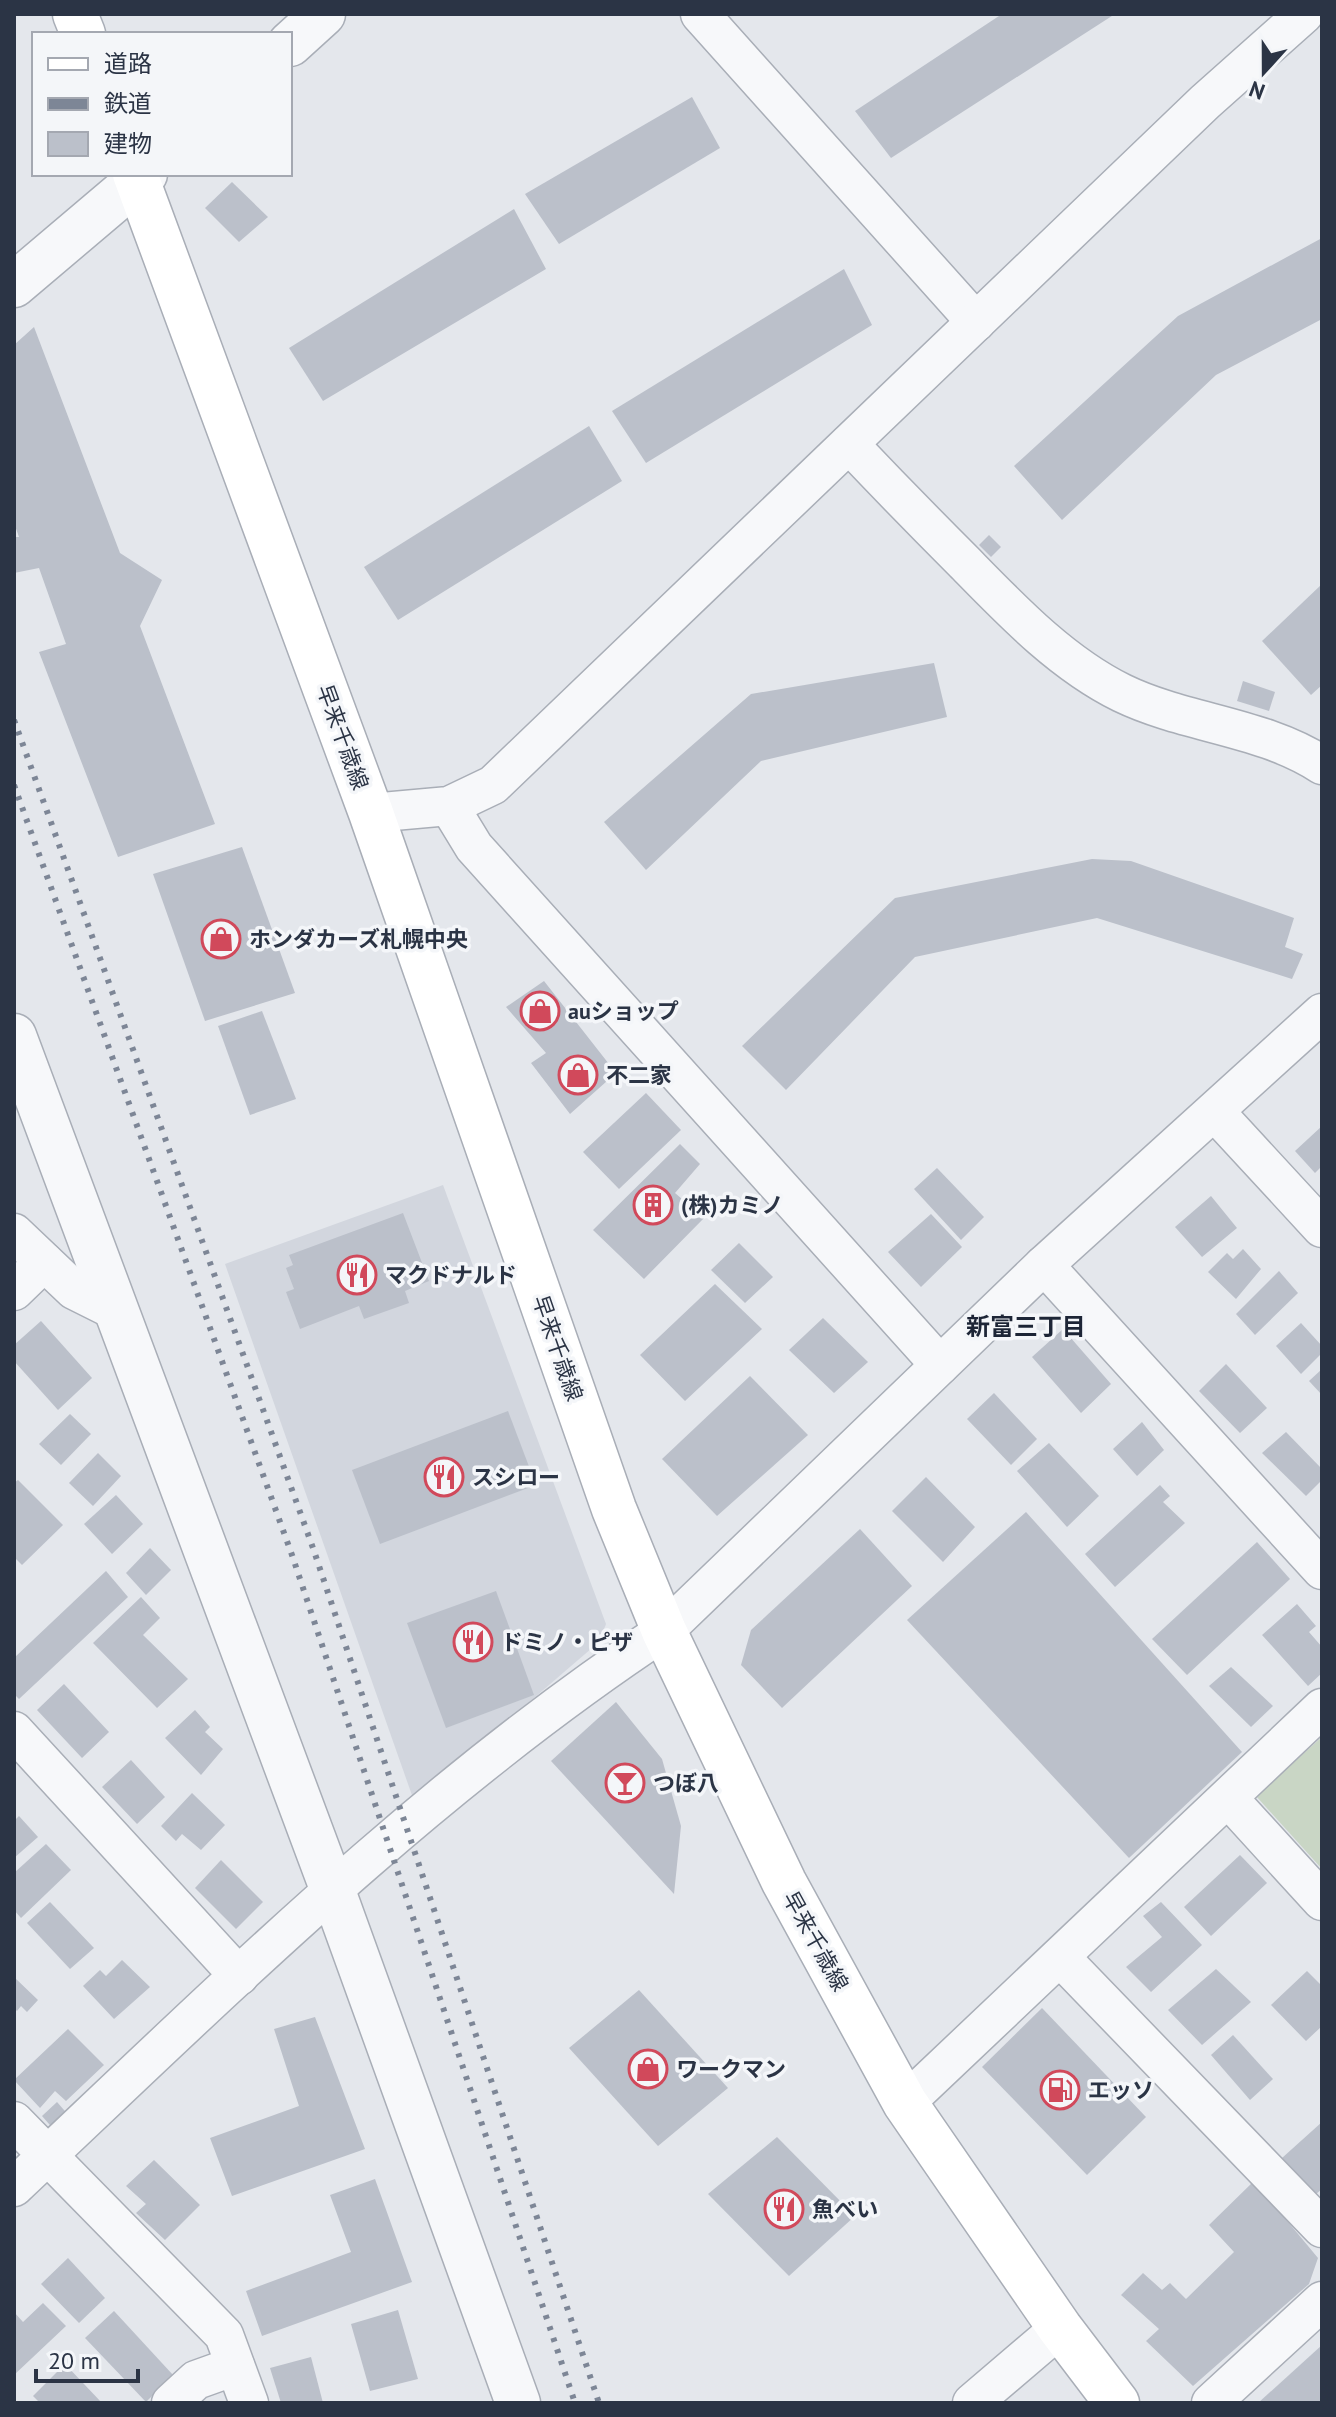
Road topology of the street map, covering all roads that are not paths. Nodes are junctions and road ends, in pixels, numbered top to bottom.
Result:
1 (323, 14) edge
2 (700, 14) edge
3 (1304, 14) edge
4 (292, 42) edge
5 (139, 176) edge
6 (14, 285) edge
7 (976, 322) junction
8 (849, 444) junction
9 (1322, 765) edge
10 (449, 806) junction
11 (371, 813) junction
12 (1322, 1013) edge
13 (14, 1036) edge
14 (1215, 1112) junction
15 (1322, 1228) edge
16 (14, 1233) edge
17 (44, 1262) junction
18 (1044, 1265) junction
19 (14, 1291) edge
20 (116, 1311) junction
21 (940, 1365) junction
22 (1322, 1570) edge
23 (664, 1631) junction
24 (1322, 1708) edge
25 (14, 1731) edge
26 (1228, 1798) junction
27 (333, 1891) junction
28 (1322, 1901) edge
29 (1060, 1957) junction
30 (239, 1976) junction
31 (905, 2103) junction
32 (14, 2121) edge
33 (46, 2157) junction
34 (14, 2187) edge
35 (1322, 2228) edge
36 (1322, 2301) edge
37 (1060, 2328) junction
38 (235, 2366) junction
39 (171, 2403) edge
40 (249, 2403) edge
41 (518, 2403) edge
42 (972, 2403) edge
43 (1117, 2403) edge
44 (1211, 2403) edge

1 - 4 street
2 - 7 street
3 - 7 street
5 - 6 street
5 - 11 main road, 早来千歳線
7 - 8 street
8 - 9 street
8 - 10 street
10 - 11 street
10 - 21 street
11 - 23 main road, 早来千歳線
12 - 14 street
13 - 20 street
14 - 15 street
14 - 18 street
16 - 17 street
17 - 19 street
17 - 20 street
18 - 21 street
18 - 22 street
20 - 27 street
21 - 23 street
23 - 27 street
23 - 31 main road, 早来千歳線
24 - 26 street
25 - 30 street
26 - 28 street
26 - 29 street
27 - 30 street
27 - 41 street
29 - 31 street
29 - 35 street
30 - 33 street
31 - 37 main road, 早来千歳線
32 - 33 street
33 - 34 street
33 - 38 street
36 - 44 street
37 - 42 street
37 - 43 main road, 早来千歳線
38 - 39 street
38 - 40 street

